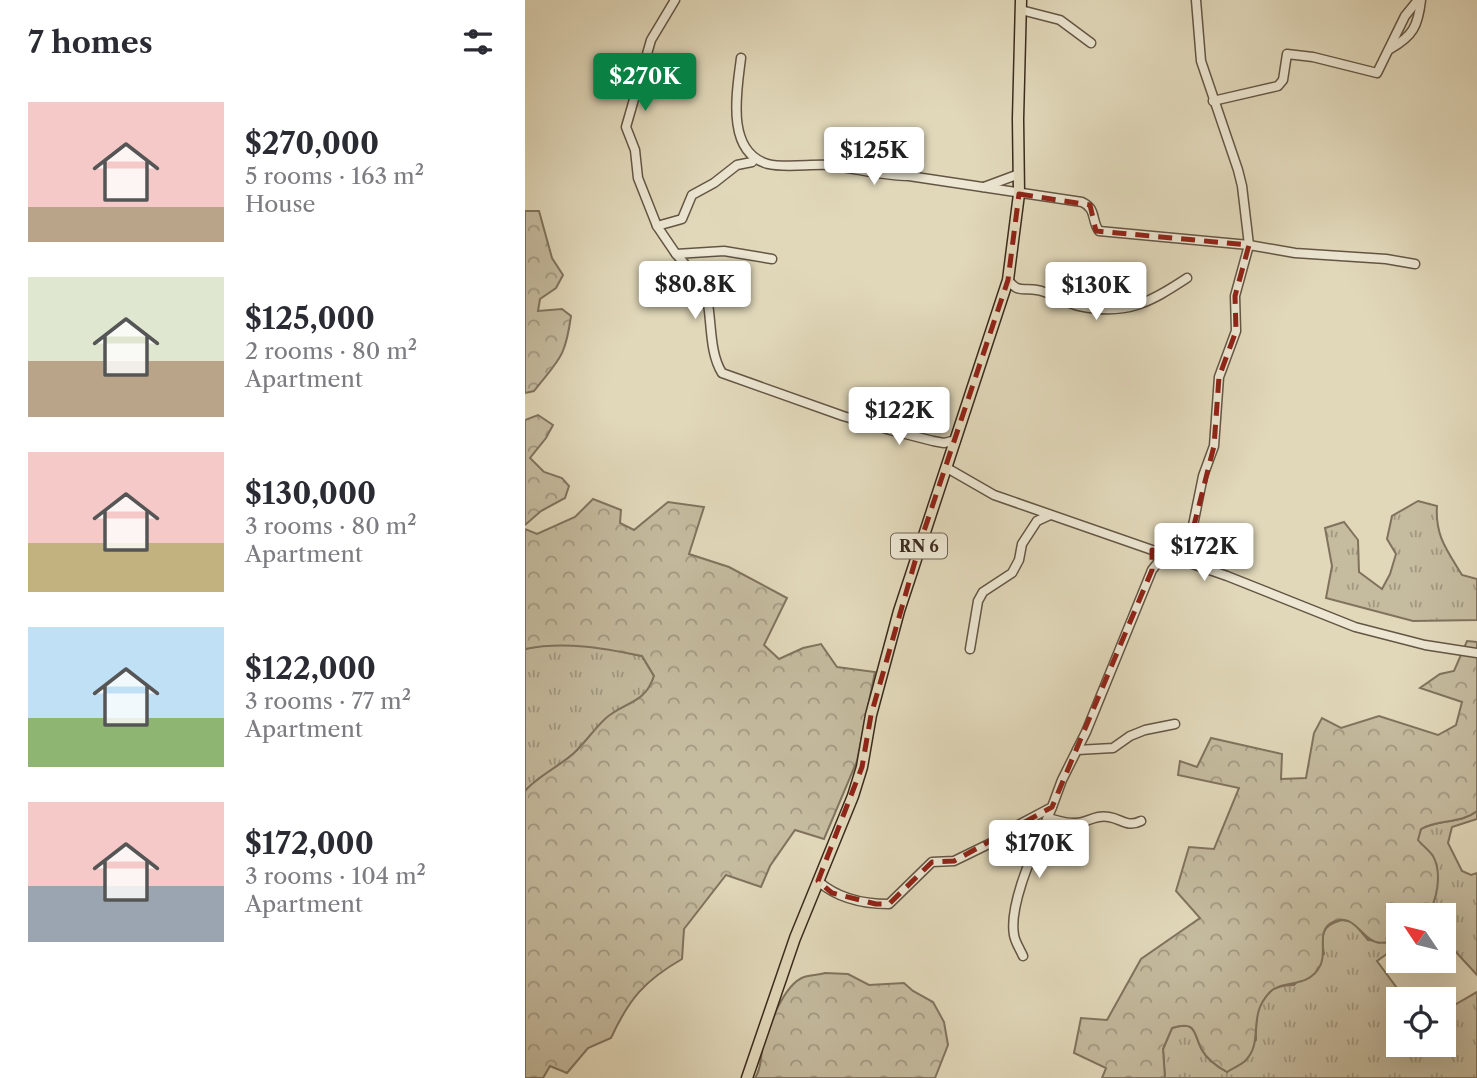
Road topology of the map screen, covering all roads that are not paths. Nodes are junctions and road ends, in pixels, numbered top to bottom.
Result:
1 (675, 0) edge
2 (1196, 0) edge
3 (1420, 0) edge
4 (1021, 5) edge
5 (1091, 43) dead end
6 (1391, 49) junction
7 (741, 58) dead end
8 (1213, 101) junction
9 (752, 162) dead end
10 (1019, 174) junction
11 (981, 188) junction
12 (1019, 194) junction
13 (657, 226) junction
14 (1249, 245) junction
15 (676, 254) junction
16 (772, 259) dead end
17 (1415, 264) dead end
18 (1187, 278) dead end
19 (1008, 280) junction
20 (956, 440) junction
21 (947, 468) junction
22 (1050, 515) junction
23 (1145, 549) junction
24 (1173, 556) junction
25 (1152, 569) junction
26 (970, 649) dead end
27 (1477, 653) edge
28 (1175, 724) dead end
29 (1077, 750) junction
30 (1052, 807) junction
31 (1048, 818) junction
32 (1141, 821) dead end
33 (818, 881) junction
34 (1023, 956) dead end
35 (747, 1078) edge

1 - 13 street
2 - 8 street
3 - 6 street
3 - 6 street
4 - 5 street
4 - 10 main road, RN 6
6 - 8 street
7 - 11 street
8 - 14 street
9 - 13 street
10 - 11 street
10 - 12 main road, RN 6
11 - 12 street
12 - 14 street
12 - 19 main road, RN 6
13 - 15 street
14 - 17 street
14 - 24 street
15 - 16 street
15 - 20 street
18 - 19 street
19 - 20 main road, RN 6
20 - 21 main road, RN 6
21 - 22 street
21 - 33 main road, RN 6
22 - 23 street
22 - 26 street
23 - 24 street
23 - 25 street
24 - 25 street
24 - 27 street
25 - 29 street
28 - 29 street
29 - 30 street
30 - 31 street
30 - 33 street
31 - 32 street
31 - 34 street
33 - 35 main road, RN 6

